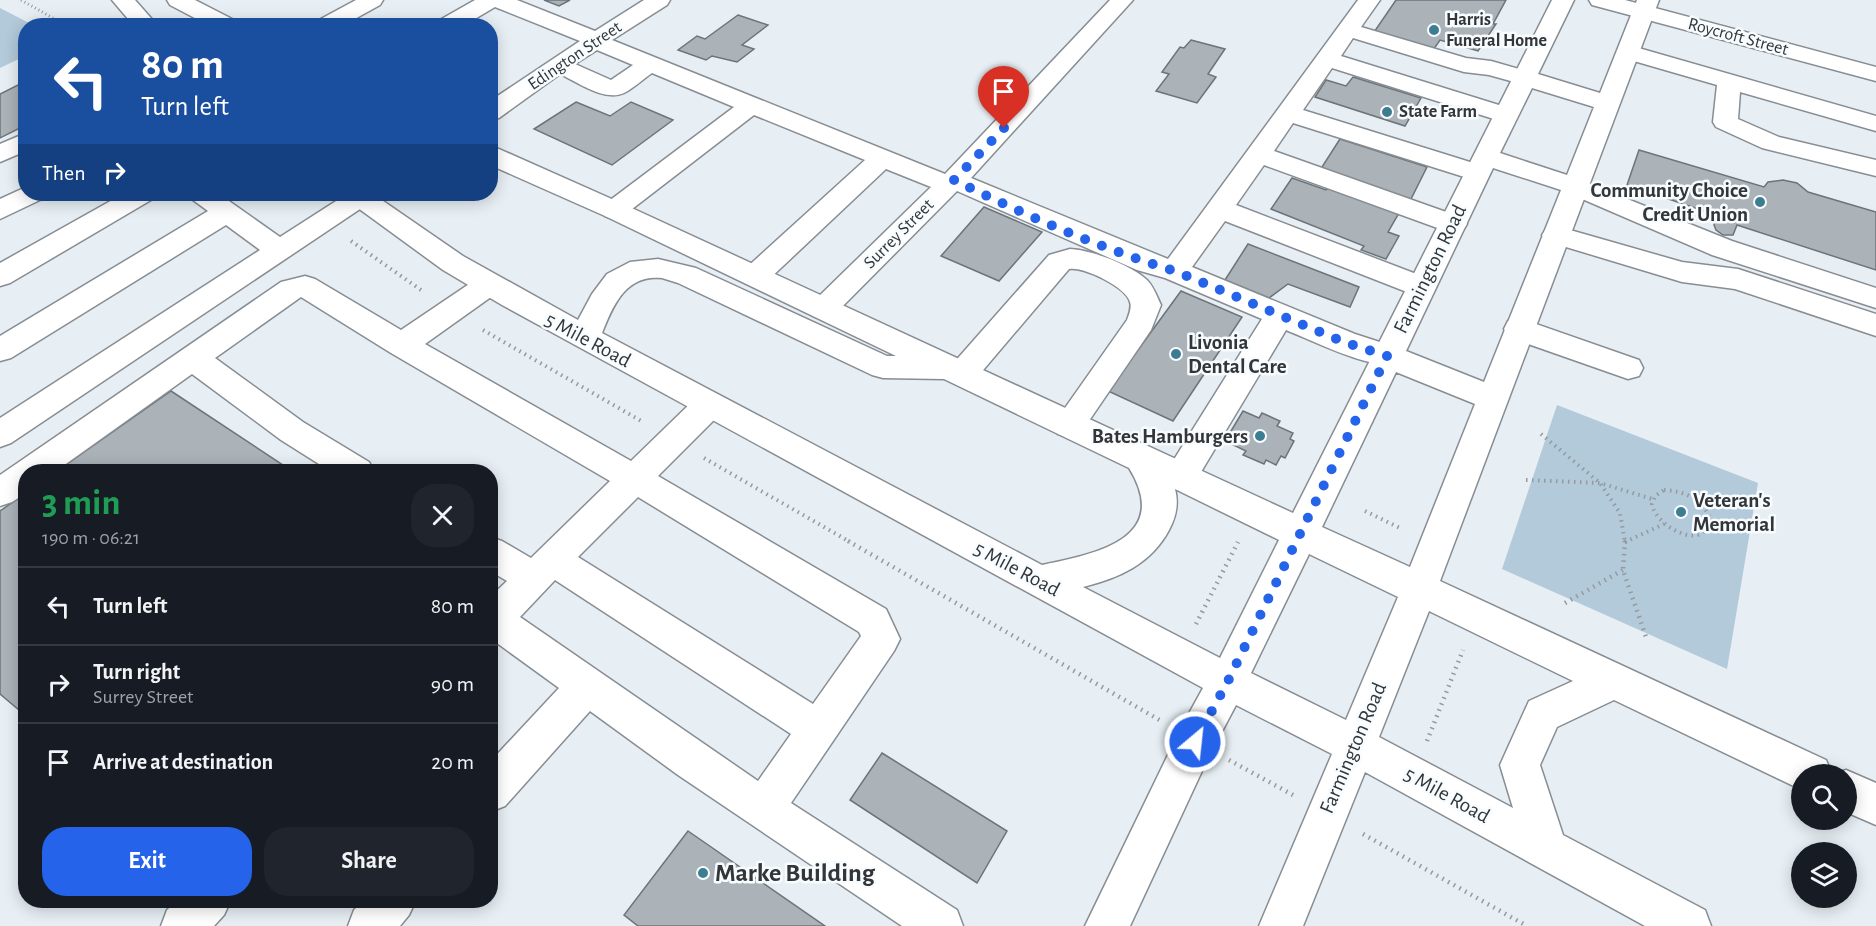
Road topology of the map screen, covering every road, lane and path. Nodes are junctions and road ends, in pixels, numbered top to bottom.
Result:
1 (21, 0) edge
2 (123, 0) edge
3 (178, 0) edge
4 (372, 0) edge
5 (490, 0) edge
6 (498, 0) edge
7 (659, 0) edge
8 (1122, 0) edge
9 (1369, 0) edge
10 (1563, 0) edge
11 (1600, 0) edge
12 (1646, 6) edge
13 (53, 18) edge
14 (140, 18) edge
15 (213, 18) edge
16 (339, 18) edge
17 (460, 18) edge
18 (1349, 30) junction
19 (596, 40) junction
20 (1628, 52) junction
21 (1328, 59) junction
22 (650, 64) junction
23 (558, 66) junction
24 (1876, 74) edge
25 (1525, 78) junction
26 (1729, 81) junction
27 (498, 83) edge
28 (521, 93) junction
29 (1608, 103) junction
30 (752, 105) junction
31 (498, 108) edge
32 (1289, 114) junction
33 (1506, 115) junction
34 (1876, 124) edge
35 (18, 145) edge
36 (0, 154) edge
37 (1260, 155) junction
38 (882, 158) junction
39 (498, 159) edge
40 (1482, 165) junction
41 (1876, 168) edge
42 (951, 183) junction
43 (1575, 186) junction
44 (18, 201) edge
45 (130, 201) edge
46 (212, 201) edge
47 (298, 201) edge
48 (350, 201) edge
49 (368, 201) edge
50 (1221, 209) junction
51 (0, 210) edge
52 (614, 210) junction
53 (227, 212) junction
54 (324, 220) junction
55 (1453, 224) junction
56 (1556, 235) junction
57 (279, 250) junction
58 (1175, 271) junction
59 (0, 276) edge
60 (754, 276) junction
61 (488, 285) junction
62 (1422, 287) junction
63 (1876, 297) edge
64 (823, 309) junction
65 (452, 311) junction
66 (1280, 315) junction
67 (1876, 326) edge
68 (1519, 329) junction
69 (585, 338) junction
70 (402, 345) junction
71 (0, 350) edge
72 (1387, 356) junction
73 (193, 358) junction
74 (1628, 368) dead end
75 (956, 372) junction
76 (1492, 398) junction
77 (709, 405) junction
78 (1069, 425) junction
79 (0, 434) edge
80 (1541, 434) dead end
81 (674, 440) junction
82 (1141, 459) junction
83 (41, 464) edge
84 (346, 464) edge
85 (1180, 477) junction
86 (635, 479) junction
87 (18, 480) edge
88 (1526, 480) dead end
89 (1600, 483) junction
90 (0, 492) edge
91 (1652, 499) junction
92 (1365, 512) dead end
93 (1664, 524) junction
94 (1402, 530) dead end
95 (1299, 533) junction
96 (1241, 536) dead end
97 (1625, 542) junction
98 (498, 555) edge
99 (543, 569) junction
100 (1623, 570) junction
101 (1040, 581) junction
102 (1419, 590) junction
103 (1565, 603) dead end
104 (498, 615) edge
105 (498, 625) edge
106 (1196, 625) dead end
107 (1647, 640) dead end
108 (1466, 641) dead end
109 (1228, 681) junction
110 (1613, 681) junction
111 (587, 686) junction
112 (818, 729) junction
113 (1195, 742) junction
114 (1426, 743) dead end
115 (1353, 744) junction
116 (1791, 764) edge
117 (498, 783) edge
118 (1857, 795) edge
119 (1876, 804) edge
120 (763, 808) junction
121 (1325, 813) junction
122 (1547, 850) junction
123 (201, 908) edge
124 (387, 908) edge
125 (183, 926) edge
126 (370, 926) edge
127 (941, 926) edge
128 (1107, 926) edge
129 (1281, 926) edge
130 (1527, 926) edge
131 (1689, 926) edge

1 - 13 path
2 - 14 main road
3 - 15 main road
4 - 16 main road
5 - 17 main road
6 - 19 main road
7 - 19 main road, Edington Street
8 - 42 main road, Surrey Street
9 - 18 main road
10 - 25 main road, Farmington Road
11 - 12 main road, Roycroft Street
12 - 20 main road, Farmington Road
12 - 24 main road, Roycroft Street
18 - 21 main road
18 - 25 main road
19 - 22 main road
19 - 23 main road, Edington Street
20 - 26 main road
20 - 29 main road, Farmington Road
21 - 32 main road
21 - 33 main road
22 - 23 main road
22 - 30 main road
23 - 28 main road, Edington Street
25 - 29 main road
25 - 33 main road, Farmington Road
26 - 34 main road
26 - 41 main road
27 - 28 main road
28 - 31 main road, Edington Street
29 - 43 main road, Farmington Road
30 - 38 main road
30 - 52 main road
32 - 37 main road
32 - 40 main road
33 - 40 main road, Farmington Road
35 - 36 main road
37 - 50 main road
37 - 55 main road
38 - 42 main road
38 - 60 main road
39 - 52 main road
40 - 43 main road
40 - 55 main road, Farmington Road
42 - 58 main road
42 - 64 main road, Surrey Street
43 - 56 main road, Farmington Road
43 - 63 main road
44 - 51 main road
45 - 59 main road
46 - 53 main road
47 - 54 path
48 - 54 main road
49 - 61 main road, 5 Mile Road
50 - 58 main road
50 - 62 main road
52 - 60 main road
53 - 57 main road
53 - 71 main road
54 - 57 main road
54 - 65 path
55 - 62 main road, Farmington Road
56 - 67 main road
56 - 68 main road, Farmington Road
57 - 79 main road
58 - 66 main road
60 - 64 main road
61 - 65 main road
61 - 69 main road, 5 Mile Road
62 - 72 main road, Farmington Road
64 - 75 main road
65 - 70 main road
65 - 81 path
66 - 72 main road
66 - 85 main road
68 - 74 main road
68 - 76 main road, Farmington Road
69 - 75 main road
69 - 77 main road, 5 Mile Road
70 - 73 main road
70 - 86 main road
72 - 76 main road
72 - 95 main road, Farmington Road
73 - 83 main road
73 - 84 main road
75 - 78 main road
75 - 78 main road
76 - 102 main road, Farmington Road
77 - 81 main road
77 - 101 main road, 5 Mile Road
78 - 82 main road
80 - 89 path
81 - 86 main road
81 - 113 path
82 - 85 main road
82 - 101 main road
85 - 95 main road
86 - 99 main road
86 - 112 main road
87 - 90 main road
88 - 89 path
89 - 91 path
89 - 97 path
91 - 93 path
91 - 93 path
92 - 94 path
93 - 97 path
95 - 102 main road
95 - 109 main road, Farmington Road
96 - 106 path
97 - 100 path
98 - 99 main road
99 - 104 main road
99 - 112 main road
100 - 103 path
100 - 107 path
101 - 109 main road, 5 Mile Road
102 - 110 main road
102 - 115 main road, Farmington Road
105 - 111 main road
108 - 114 path
109 - 113 main road, Farmington Road
109 - 115 main road, 5 Mile Road
110 - 116 main road
110 - 122 main road
111 - 117 main road
111 - 120 main road
112 - 120 main road
113 - 121 path
113 - 128 main road, Farmington Road
115 - 121 main road, Farmington Road
115 - 122 main road, 5 Mile Road
118 - 119 main road
120 - 127 main road
121 - 129 main road, Farmington Road
121 - 130 path
122 - 131 main road, 5 Mile Road
123 - 125 main road
124 - 126 main road

